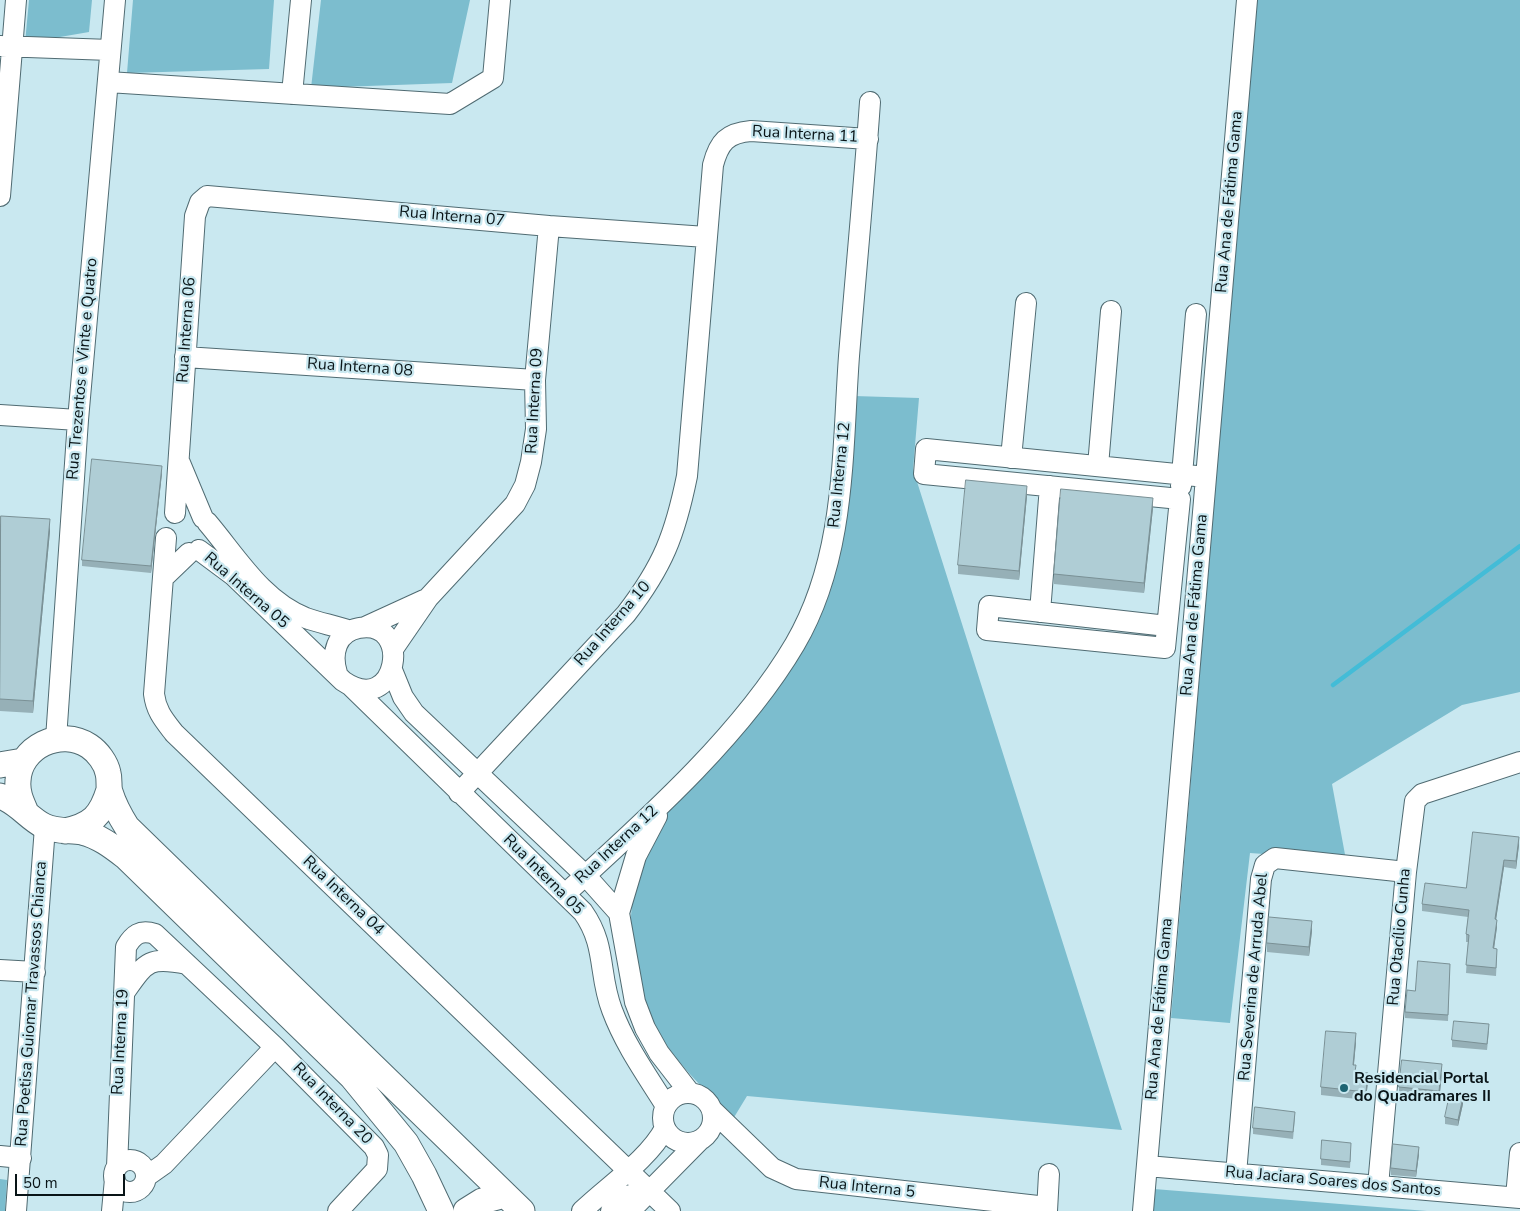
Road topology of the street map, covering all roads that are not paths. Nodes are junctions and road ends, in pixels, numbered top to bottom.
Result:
1 (16, 0) edge
2 (115, 0) edge
3 (302, 0) edge
4 (500, 0) edge
5 (1247, 0) edge
6 (6, 46) edge
7 (110, 50) junction
8 (108, 82) junction
9 (292, 94) junction
10 (870, 102) dead end
11 (868, 139) junction
12 (0, 196) edge
13 (200, 202) joint
14 (549, 226) junction
15 (706, 237) junction
16 (1026, 303) dead end
17 (1112, 311) dead end
18 (1196, 314) dead end
19 (185, 357) junction
20 (535, 380) junction
21 (0, 415) edge
22 (78, 420) junction
23 (1011, 458) junction
24 (178, 459) junction
25 (1098, 466) junction
26 (1182, 475) junction
27 (1206, 477) junction
28 (1050, 486) junction
29 (1180, 499) junction
30 (1204, 502) junction
31 (175, 513) junction
32 (205, 520) junction
33 (166, 538) junction
34 (194, 552) junction
35 (164, 578) junction
36 (428, 598) junction
37 (1040, 612) junction
38 (1167, 626) junction
39 (358, 629) junction
40 (393, 649) junction
41 (392, 670) junction
42 (344, 680) junction
43 (56, 739) junction
44 (1520, 762) edge
45 (11, 763) edge
46 (477, 773) junction
47 (109, 790) junction
48 (459, 793) junction
49 (0, 796) edge
50 (669, 796) junction
51 (25, 810) junction
52 (55, 829) junction
53 (1406, 872) junction
54 (586, 876) junction
55 (566, 894) junction
56 (619, 913) junction
57 (126, 948) joint
58 (187, 964) junction
59 (0, 970) edge
60 (34, 972) junction
61 (124, 993) junction
62 (275, 1047) junction
63 (690, 1093) junction
64 (666, 1106) junction
65 (712, 1110) junction
66 (665, 1128) junction
67 (700, 1140) junction
68 (1520, 1153) edge
69 (0, 1156) edge
70 (21, 1158) junction
71 (1147, 1166) junction
72 (629, 1170) junction
73 (132, 1172) junction
74 (1049, 1174) dead end
75 (1236, 1174) junction
76 (1378, 1186) junction
77 (648, 1191) junction
78 (1518, 1198) edge
79 (514, 1203) edge
80 (1047, 1209) edge
81 (16, 1211) edge
82 (112, 1211) edge
83 (123, 1211) edge
84 (338, 1211) edge
85 (441, 1211) edge
86 (466, 1211) edge
87 (582, 1211) edge
88 (611, 1211) edge
89 (630, 1211) edge
90 (648, 1211) edge
91 (670, 1211) edge
92 (1143, 1211) edge

1 - 6 street
2 - 7 street, Rua Trezentos e Vinte e Quatro
3 - 9 street
4 - 9 street
5 - 27 street, Rua Ana de Fátima Gama
6 - 7 street
6 - 12 street
7 - 8 street, Rua Trezentos e Vinte e Quatro
8 - 9 street
8 - 22 street, Rua Trezentos e Vinte e Quatro
10 - 11 street, Rua Interna 12
11 - 15 street, Rua Interna 11
11 - 50 street, Rua Interna 12
13 - 14 street, Rua Interna 07
13 - 19 street, Rua Interna 06
14 - 15 street, Rua Interna 07
14 - 20 street, Rua Interna 09
15 - 46 street, Rua Interna 10
16 - 23 street
17 - 25 street
18 - 26 street
19 - 20 street, Rua Interna 08
19 - 24 street, Rua Interna 06
20 - 36 street, Rua Interna 09
21 - 22 street
22 - 43 street, Rua Trezentos e Vinte e Quatro
23 - 25 street
23 - 28 street
24 - 31 street, Rua Interna 06
24 - 32 street, Rua Interna 06
25 - 26 street
26 - 27 street
26 - 29 street
27 - 30 street, Rua Ana de Fátima Gama
28 - 29 street
28 - 37 street
29 - 30 street
29 - 38 street
30 - 71 street, Rua Ana de Fátima Gama
31 - 32 street
31 - 33 street
32 - 34 street
32 - 39 street, Rua Interna 05
33 - 34 street
33 - 35 street, Rua Interna 04
34 - 35 street
34 - 42 street, Rua Interna 05
35 - 72 street, Rua Interna 04
36 - 39 street, Rua Interna 09
36 - 40 street, Rua Interna 09
37 - 38 street
37 - 38 street
39 - 40 street
39 - 42 street
40 - 41 street
41 - 42 street
41 - 46 street, Rua Interna 05
42 - 48 street, Rua Interna 05
43 - 45 main road
43 - 47 main road
44 - 53 street, Rua Otacílio Cunha
45 - 51 main road
46 - 48 street, Rua Interna 10
46 - 54 street, Rua Interna 05
47 - 52 main road
47 - 79 main road
48 - 55 street, Rua Interna 05
49 - 51 main road
50 - 54 street, Rua Interna 12
50 - 56 street, Rua Interna 12
51 - 52 main road
52 - 60 street, Rua Poetisa Guiomar Travassos Chianca
52 - 85 main road
53 - 75 street, Rua Severina de Arruda Abel
53 - 76 street, Rua Otacílio Cunha
54 - 55 street, Rua Interna 12
54 - 56 street, Rua Interna 05
55 - 64 street, Rua Interna 05
56 - 63 street
57 - 58 street, Rua Interna 20
57 - 61 street, Rua Interna 19
58 - 61 street
58 - 62 street, Rua Interna 20
59 - 60 street
60 - 70 street, Rua Poetisa Guiomar Travassos Chianca
61 - 73 street, Rua Interna 19
62 - 73 street
62 - 84 street, Rua Interna 20
63 - 64 street
63 - 65 street
64 - 66 street
65 - 67 street
65 - 80 street, Rua Interna 5
66 - 67 street
66 - 72 street
67 - 77 street
68 - 78 street
69 - 70 street
70 - 81 street, Rua Poetisa Guiomar Travassos Chianca
71 - 75 street, Rua Jaciara Soares dos Santos
71 - 92 street, Rua Ana de Fátima Gama
72 - 77 street, Rua Interna 04
72 - 87 street
73 - 82 street
73 - 83 street
74 - 80 street
75 - 76 street, Rua Jaciara Soares dos Santos
76 - 78 street, Rua Jaciara Soares dos Santos
77 - 88 street
77 - 89 street
77 - 90 street
77 - 91 street, Rua Interna 04
79 - 86 main road

